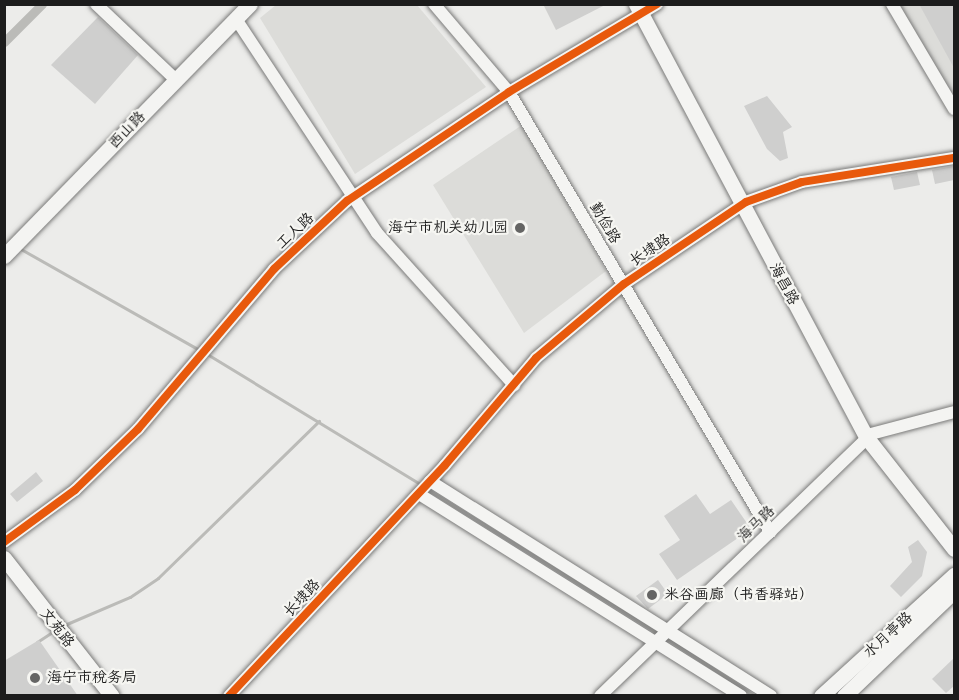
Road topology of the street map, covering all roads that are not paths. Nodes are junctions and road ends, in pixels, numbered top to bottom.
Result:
1 (96, 4) edge
2 (250, 4) edge
3 (434, 4) edge
4 (892, 4) edge
5 (644, 7) edge
6 (236, 19) junction
7 (176, 80) junction
8 (509, 92) junction
9 (954, 109) edge
10 (954, 158) edge
11 (353, 197) junction
12 (744, 204) junction
13 (12, 249) edge
14 (624, 284) junction
15 (514, 385) junction
16 (954, 412) edge
17 (869, 436) junction
18 (430, 482) junction
19 (419, 493) junction
20 (770, 532) junction
21 (954, 537) edge
22 (4, 542) edge
23 (954, 549) edge
24 (4, 558) edge
25 (4, 572) edge
26 (954, 575) edge
27 (954, 591) edge
28 (48, 623) junction
29 (662, 636) junction
30 (63, 642) junction
31 (100, 696) edge
32 (112, 696) edge
33 (229, 696) edge
34 (600, 696) edge
35 (741, 696) edge
36 (771, 696) edge
37 (821, 696) edge
38 (844, 696) edge

1 - 7 street
2 - 6 main road, 西山路
3 - 8 street, 勤俭路
4 - 9 street
5 - 8 street, 工人路
5 - 12 main road, 海昌路
6 - 7 main road, 西山路
6 - 11 street
7 - 13 main road, 西山路
8 - 11 street, 工人路
8 - 14 street, 勤俭路
10 - 12 street, 长埭路
11 - 15 street
11 - 22 street, 工人路
12 - 14 street, 长埭路
12 - 17 main road, 海昌路
14 - 15 street, 长埭路
14 - 20 street, 勤俭路
15 - 18 street, 长埭路
16 - 17 street, 海马路
17 - 20 street, 海马路
17 - 21 main road, 海昌路
17 - 23 main road, 海昌路
18 - 19 street, 长埭路
18 - 29 street
19 - 29 street
19 - 33 street, 长埭路
20 - 29 street, 海马路
24 - 28 main road, 文苑路
25 - 28 main road, 文苑路
26 - 37 main road, 水月亭路
27 - 38 main road
28 - 30 main road, 文苑路
29 - 34 street, 海马路
29 - 35 street
29 - 36 street
30 - 31 main road, 文苑路
30 - 32 main road, 文苑路

